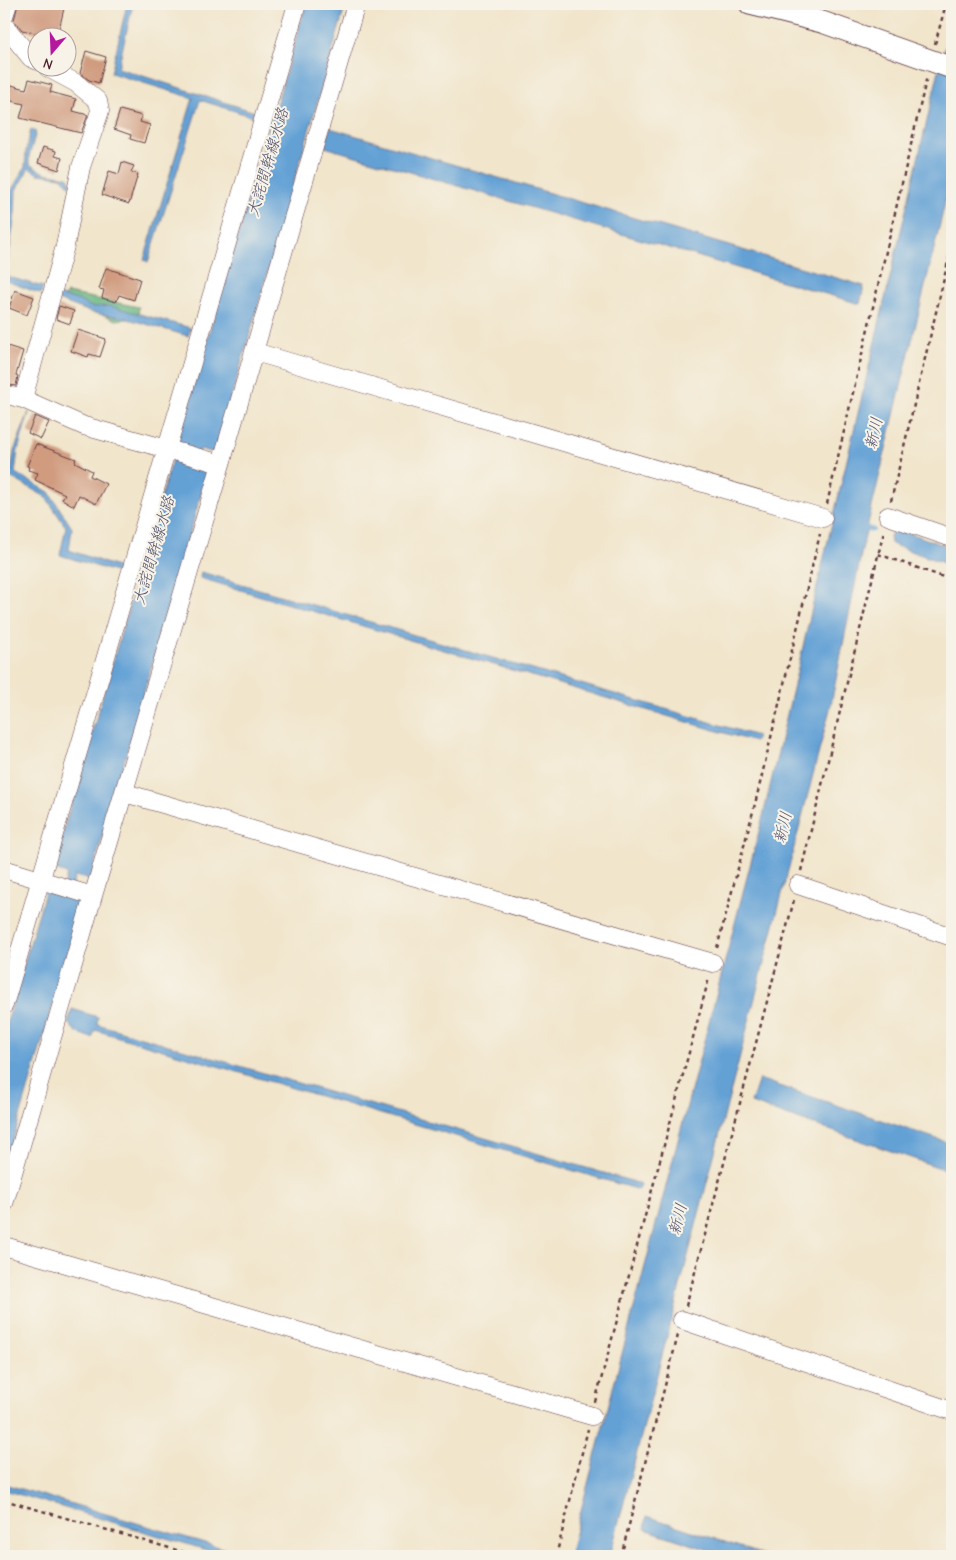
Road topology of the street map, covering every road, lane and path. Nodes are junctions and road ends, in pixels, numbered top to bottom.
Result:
1 (8, 4) edge
2 (297, 4) edge
3 (356, 4) edge
4 (750, 4) edge
5 (946, 4) edge
6 (4, 16) edge
7 (4, 25) edge
8 (28, 54) edge
9 (931, 61) junction
10 (952, 68) edge
11 (67, 78) edge
12 (952, 245) edge
13 (255, 352) junction
14 (4, 394) edge
15 (23, 399) junction
16 (166, 450) junction
17 (221, 464) junction
18 (888, 516) junction
19 (823, 518) junction
20 (952, 538) edge
21 (878, 554) junction
22 (952, 580) edge
23 (124, 792) junction
24 (4, 869) edge
25 (49, 882) junction
26 (798, 885) junction
27 (93, 896) junction
28 (952, 937) edge
29 (713, 963) junction
30 (4, 1005) edge
31 (4, 1204) edge
32 (4, 1246) edge
33 (682, 1320) junction
34 (952, 1411) edge
35 (592, 1416) junction
36 (4, 1500) edge
37 (196, 1556) edge
38 (556, 1556) edge
39 (621, 1556) edge

1 - 6 street
2 - 16 street
3 - 13 street
4 - 9 street
5 - 9 path
7 - 8 street
9 - 10 street
9 - 19 path
11 - 15 street
12 - 18 path
13 - 17 street
13 - 19 street
14 - 15 street
15 - 16 street
16 - 17 street
16 - 25 street
17 - 23 street
18 - 20 street
18 - 21 path
19 - 29 path
21 - 22 path
21 - 26 path
23 - 27 street
23 - 29 street
24 - 25 street
25 - 27 street
25 - 30 street
26 - 28 street
26 - 33 path
27 - 31 street
29 - 35 path
32 - 35 street
33 - 34 street
33 - 39 path
35 - 38 path
36 - 37 path

